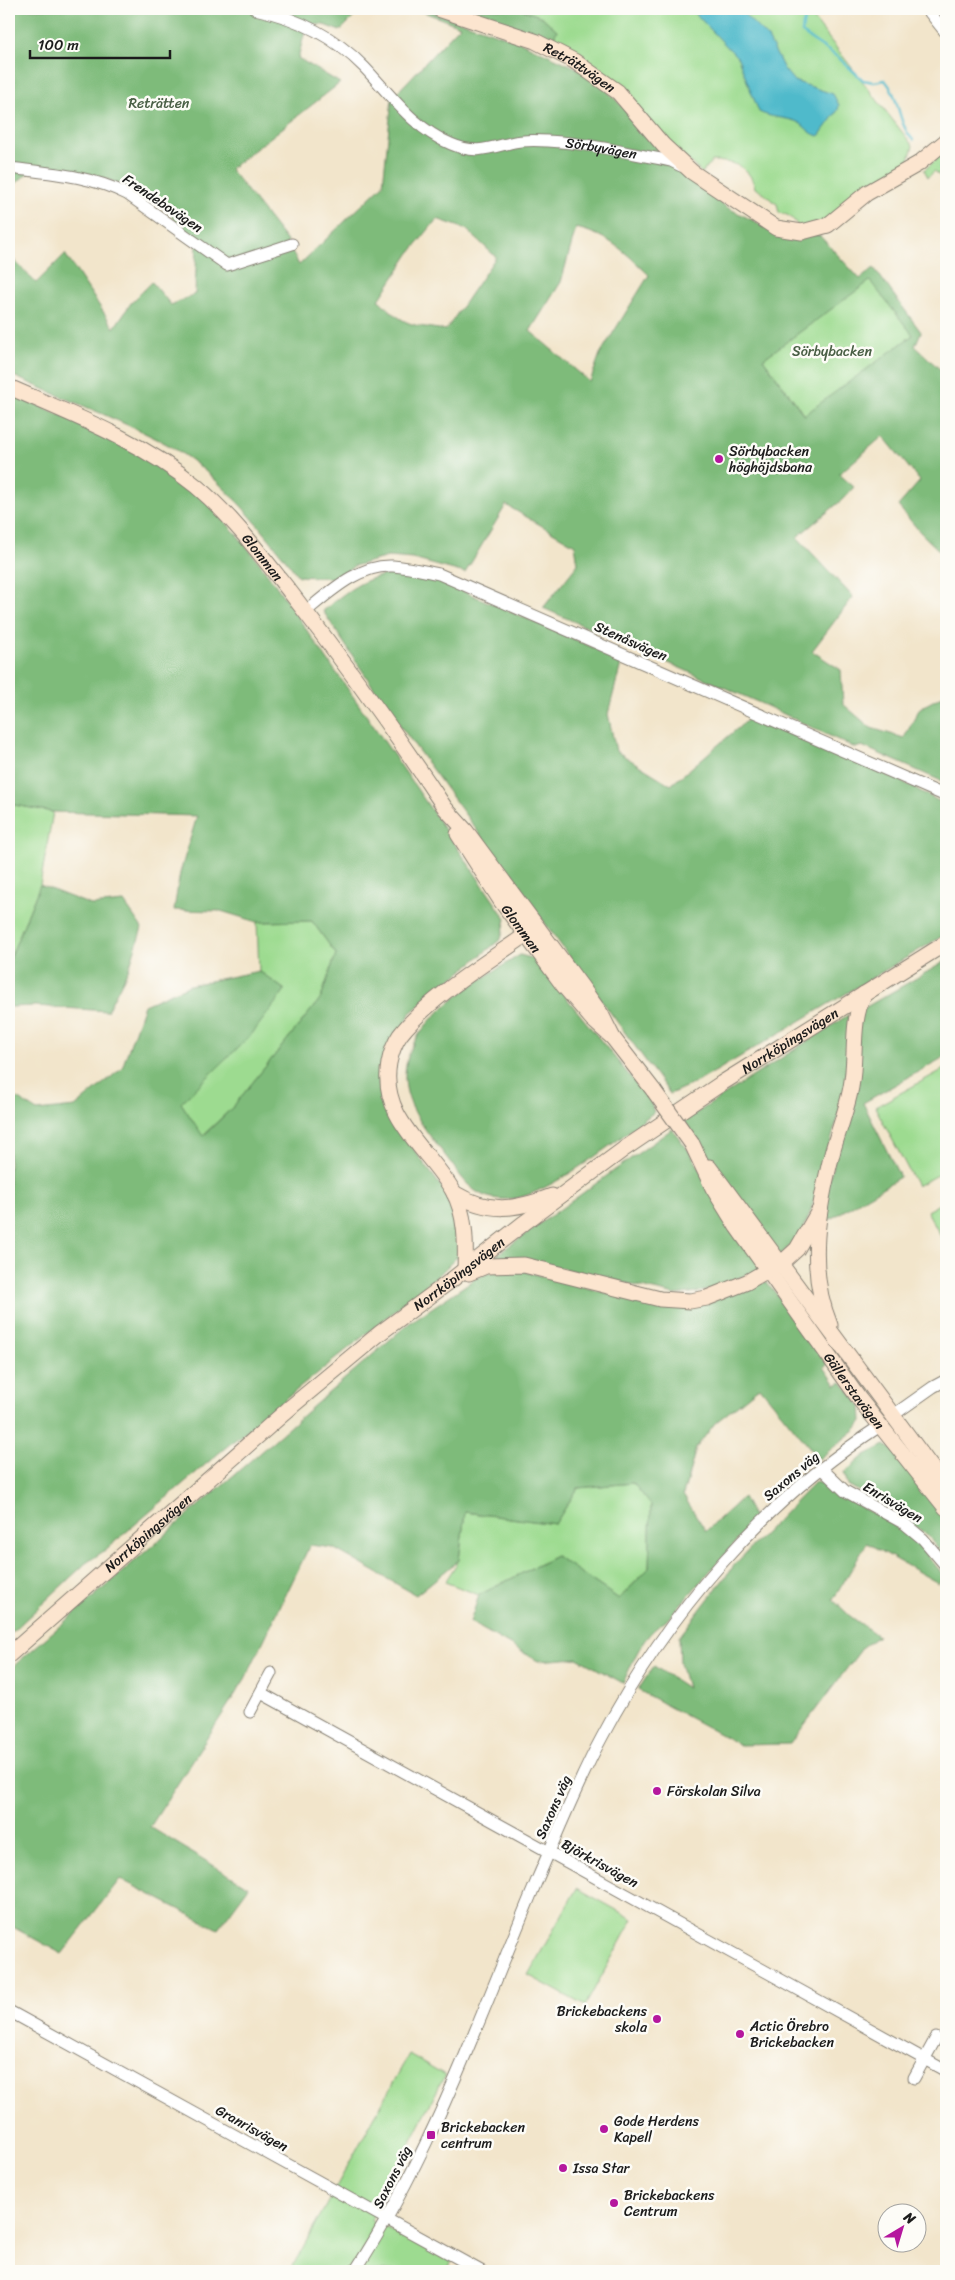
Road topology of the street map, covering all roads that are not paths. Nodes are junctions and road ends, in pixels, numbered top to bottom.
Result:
1 (255, 9) edge
2 (438, 9) edge
3 (927, 9) edge
4 (946, 33) edge
5 (946, 141) edge
6 (9, 168) edge
7 (692, 172) junction
8 (292, 244) dead end
9 (9, 387) edge
10 (305, 612) junction
11 (946, 796) edge
12 (532, 931) junction
13 (946, 943) edge
14 (864, 994) junction
15 (567, 1191) junction
16 (454, 1193) junction
17 (820, 1209) junction
18 (774, 1267) junction
19 (465, 1269) junction
20 (449, 1282) junction
21 (836, 1340) junction
22 (946, 1380) edge
23 (892, 1416) junction
24 (880, 1426) junction
25 (821, 1468) junction
26 (946, 1488) edge
27 (946, 1508) edge
28 (946, 1566) edge
29 (9, 1655) edge
30 (271, 1673) dead end
31 (260, 1693) junction
32 (250, 1712) dead end
33 (549, 1852) junction
34 (9, 2011) edge
35 (936, 2038) dead end
36 (925, 2059) junction
37 (946, 2071) edge
38 (914, 2078) dead end
39 (387, 2220) junction
40 (355, 2271) edge
41 (481, 2271) edge

1 - 7 street, Sörbyvägen
2 - 7 main road, Reträttvägen
3 - 4 street
5 - 7 main road, Sörbyvägen
6 - 8 street, Frendebovägen
9 - 10 main road, Glomman
10 - 11 street, Stenåsvägen
10 - 12 main road, Glomman
12 - 16 main road
12 - 18 main road, Glomman, bridge
13 - 14 main road, Norrköpingsvägen
14 - 15 main road, Norrköpingsvägen
14 - 17 main road
15 - 16 main road
15 - 19 main road, Norrköpingsvägen
16 - 19 main road
17 - 18 main road
17 - 21 main road
18 - 20 main road
18 - 21 main road, Gällerstavägen
18 - 24 main road, Gällerstavägen
19 - 20 main road, Norrköpingsvägen
20 - 29 main road, Norrköpingsvägen
21 - 23 main road, Gällerstavägen
22 - 23 street
23 - 24 main road
23 - 26 main road, Gällerstavägen
24 - 25 street, Saxons väg
24 - 27 main road, Gällerstavägen
25 - 28 street, Enrisvägen
25 - 33 street, Saxons väg
30 - 31 street
31 - 32 street
31 - 33 street, Björkrisvägen
33 - 36 street, Björkrisvägen
33 - 39 street, Saxons väg
34 - 39 street, Granrisvägen
35 - 36 street
36 - 37 street, Björkrisvägen
36 - 38 street
39 - 40 street, Saxons väg
39 - 41 street, Granrisvägen

